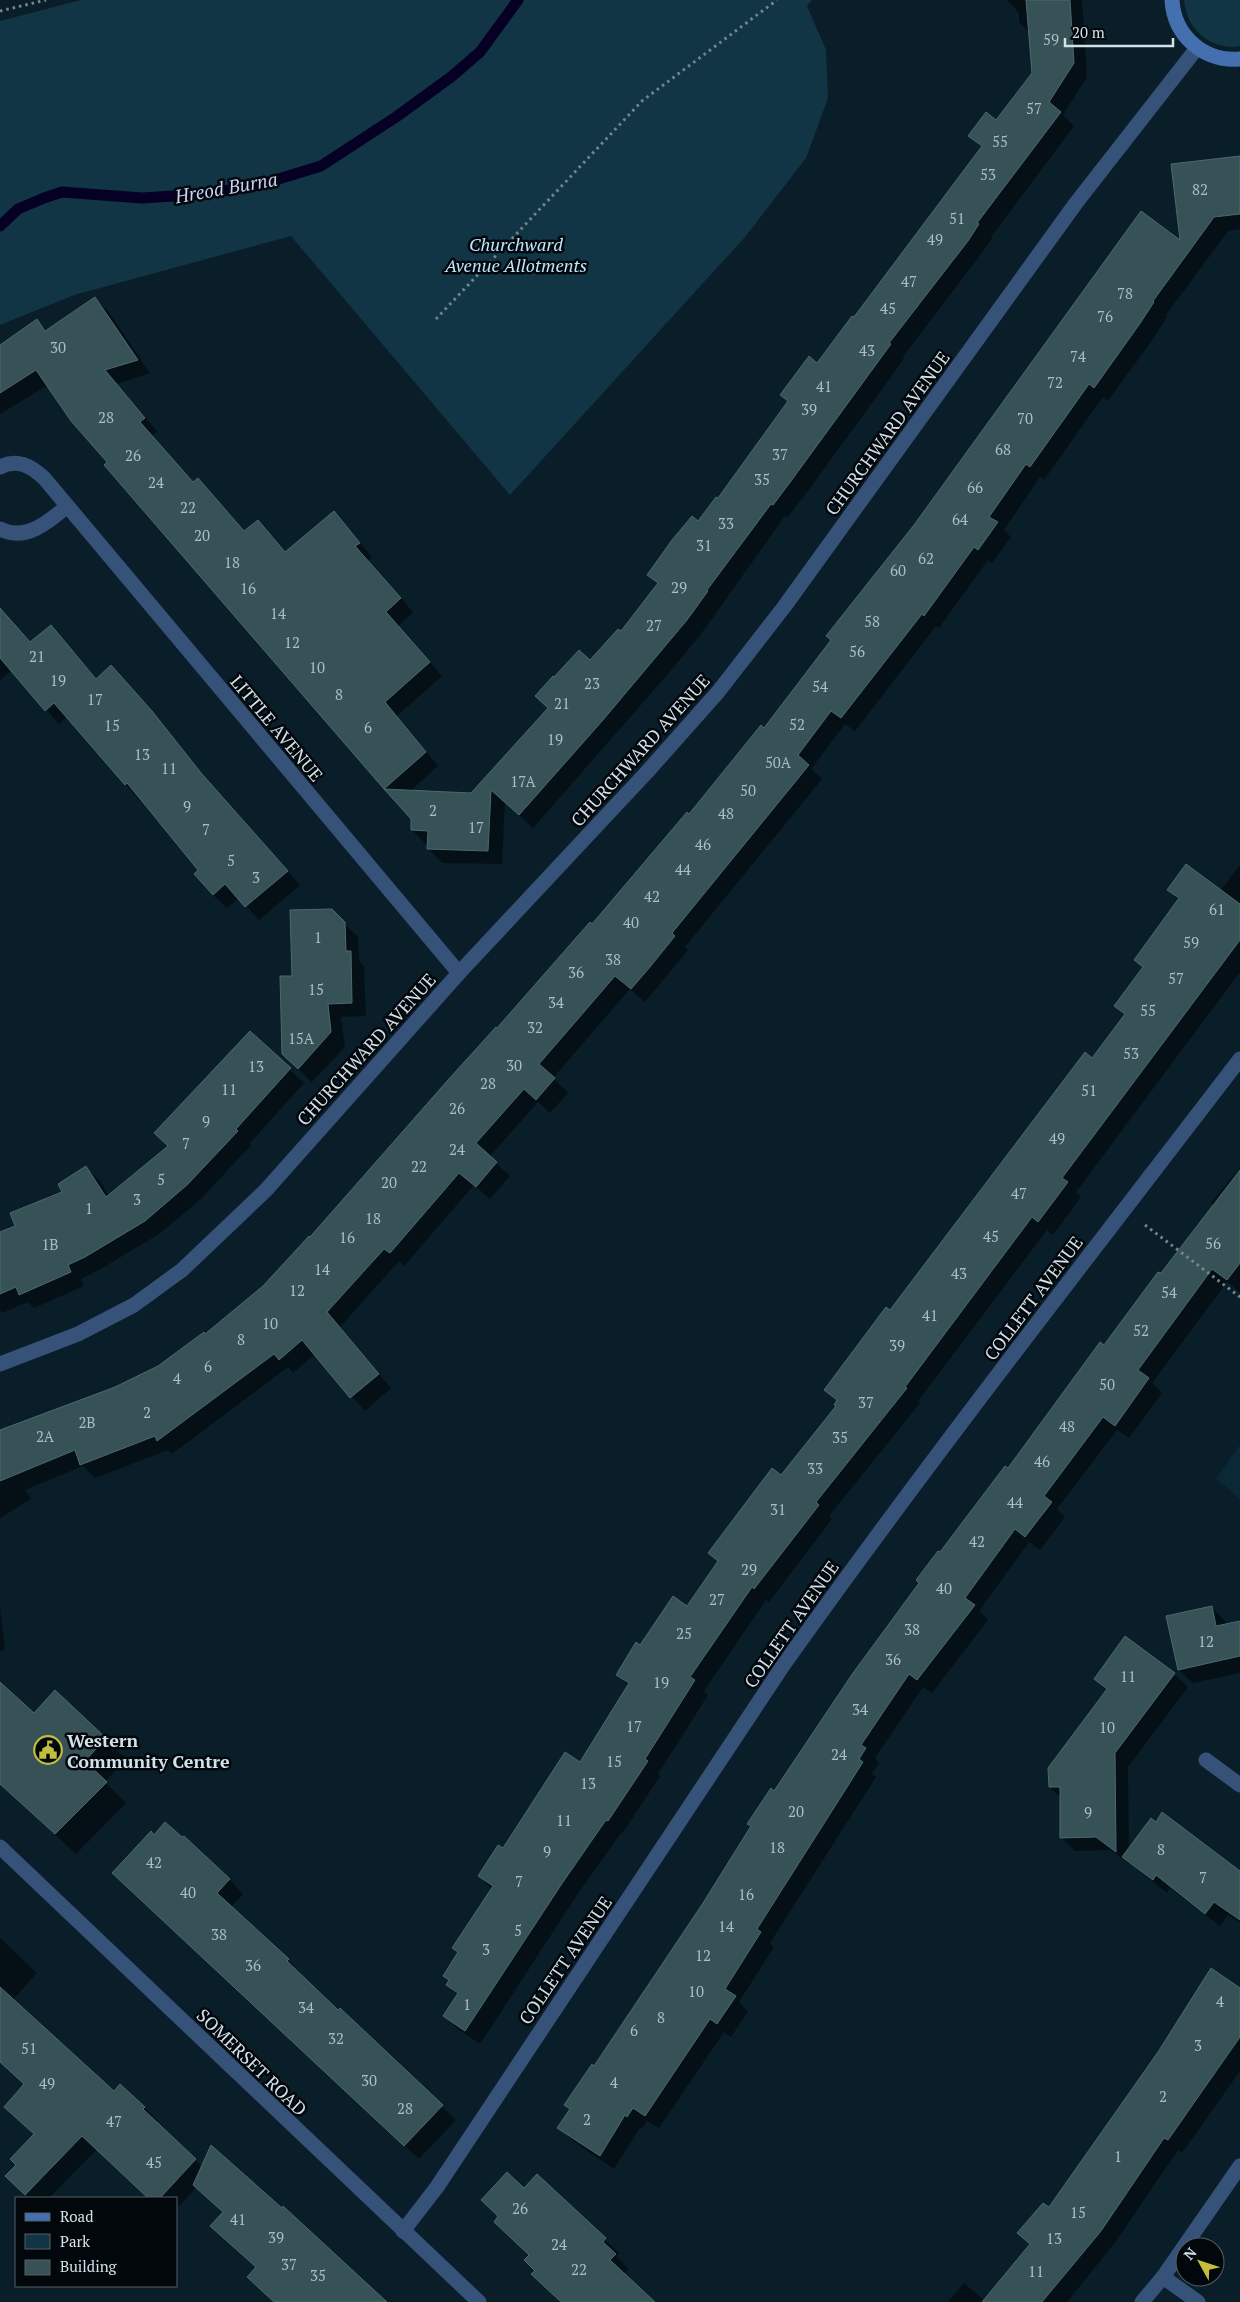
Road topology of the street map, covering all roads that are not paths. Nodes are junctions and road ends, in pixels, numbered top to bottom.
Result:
1 (1172, 0) edge
2 (1197, 48) junction
3 (1240, 59) edge
4 (0, 467) edge
5 (67, 506) junction
6 (0, 529) edge
7 (459, 973) junction
8 (1240, 1059) edge
9 (0, 1364) edge
10 (1206, 1760) dead end
11 (1240, 1785) edge
12 (0, 1847) edge
13 (1240, 2166) edge
14 (403, 2231) junction
15 (1163, 2277) junction
16 (479, 2302) edge
17 (1142, 2302) edge
18 (1198, 2302) edge

1 - 2 street
2 - 3 street
2 - 7 street, CHURCHWARD AVENUE
4 - 5 street, LITTLE AVENUE
5 - 6 street
5 - 7 street, LITTLE AVENUE
7 - 9 street, CHURCHWARD AVENUE
8 - 14 street, COLLETT AVENUE
10 - 11 street
12 - 14 street, SOMERSET ROAD
13 - 15 street
14 - 16 street, SOMERSET ROAD
15 - 17 street
15 - 18 street

